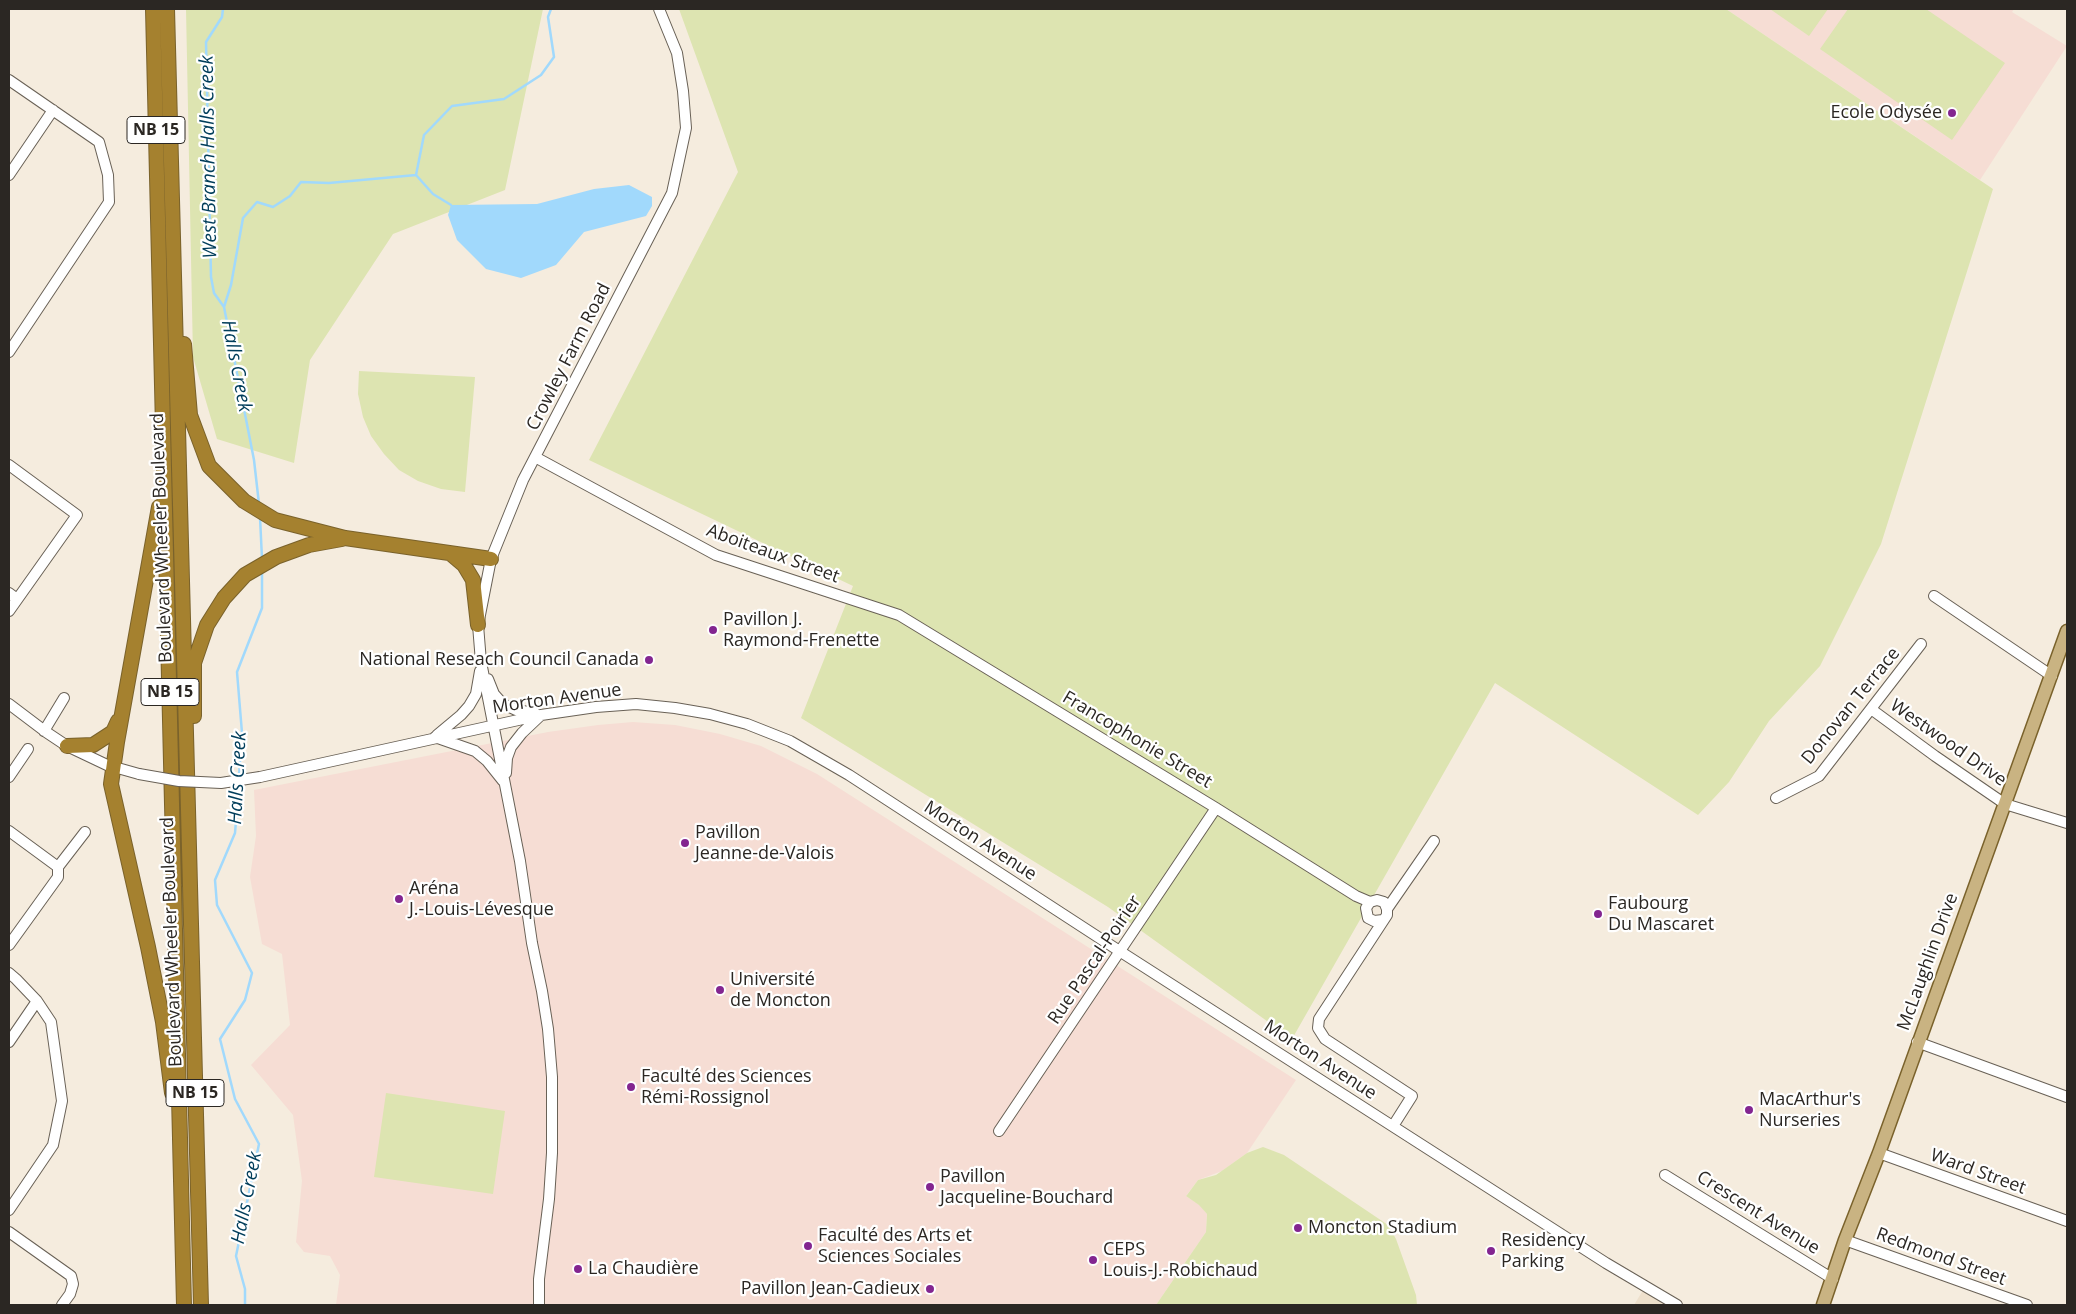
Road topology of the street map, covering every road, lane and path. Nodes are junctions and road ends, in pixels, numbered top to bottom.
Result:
1 (153, 9) edge
2 (167, 9) edge
3 (659, 9) edge
4 (9, 80) edge
5 (53, 110) junction
6 (9, 175) edge
7 (172, 222) junction
8 (160, 251) junction
9 (9, 352) edge
10 (535, 457) junction
11 (9, 465) edge
12 (345, 538) junction
13 (450, 554) junction
14 (491, 559) junction
15 (13, 596) edge
16 (1934, 596) dead end
17 (9, 611) edge
18 (899, 615) joint
19 (478, 625) junction
20 (2067, 631) edge
21 (1920, 644) dead end
22 (481, 662) junction
23 (2052, 676) junction
24 (64, 698) dead end
25 (9, 704) edge
26 (1871, 709) junction
27 (122, 711) junction
28 (541, 715) junction
29 (492, 725) junction
30 (44, 730) junction
31 (434, 737) junction
32 (68, 746) junction
33 (28, 749) dead end
34 (114, 768) junction
35 (9, 777) edge
36 (505, 784) junction
37 (1776, 798) dead end
38 (2005, 804) junction
39 (1216, 808) junction
40 (2067, 823) edge
41 (9, 831) edge
42 (85, 832) dead end
43 (1434, 840) dead end
44 (58, 867) junction
45 (190, 880) junction
46 (1368, 905) junction
47 (1384, 905) junction
48 (1378, 923) junction
49 (9, 945) edge
50 (1120, 952) junction
51 (9, 973) edge
52 (37, 1001) junction
53 (9, 1042) edge
54 (1917, 1042) junction
55 (2067, 1097) edge
56 (1393, 1126) junction
57 (999, 1130) dead end
58 (180, 1133) junction
59 (1879, 1153) junction
60 (1666, 1175) dead end
61 (9, 1210) edge
62 (2067, 1221) edge
63 (9, 1232) edge
64 (1845, 1240) junction
65 (1833, 1279) junction
66 (62, 1305) edge
67 (184, 1305) edge
68 (201, 1305) edge
69 (539, 1305) edge
70 (1677, 1305) edge
71 (1823, 1305) edge
72 (2027, 1305) edge

1 - 8 highway, Boulevard Wheeler Boulevard / NB 15
2 - 7 highway, Boulevard Wheeler Boulevard / NB 15
3 - 10 street, Crowley Farm Road
4 - 5 street
5 - 6 street
5 - 9 street
7 - 12 highway
7 - 45 highway, Boulevard Wheeler Boulevard / NB 15
8 - 27 highway
8 - 58 highway, Boulevard Wheeler Boulevard / NB 15
10 - 14 street, Crowley Farm Road
10 - 18 street, Aboiteaux Street
11 - 15 street
12 - 13 highway
12 - 45 highway
13 - 14 highway
13 - 19 highway
14 - 19 street, Crowley Farm Road
15 - 17 street
16 - 23 street
18 - 39 street, Francophonie Street
19 - 22 street, Crowley Farm Road
20 - 23 main road, McLaughlin Drive
21 - 26 street, Donovan Terrace
22 - 28 street
22 - 29 street, Crowley Farm Road
22 - 31 street
23 - 38 main road, McLaughlin Drive
24 - 30 street
25 - 30 street, Morton Avenue
26 - 37 street, Donovan Terrace
26 - 38 street, Westwood Drive
27 - 32 highway
27 - 34 highway
28 - 29 street, Morton Avenue
28 - 36 street
28 - 50 street, Morton Avenue
29 - 31 street, Morton Avenue
29 - 36 street, Crowley Farm Road
30 - 32 street, Morton Avenue
31 - 34 street, Morton Avenue, bridge
31 - 36 street
32 - 34 street, Morton Avenue
33 - 35 street
34 - 58 highway
36 - 69 street
38 - 40 street, Westwood Drive
38 - 54 main road, McLaughlin Drive
39 - 46 street, Francophonie Street
39 - 50 street, Rue Pascal-Poirier
41 - 44 street
42 - 44 street
43 - 47 street
44 - 49 street
45 - 68 highway, Boulevard Wheeler Boulevard / NB 15
46 - 47 street
46 - 48 street
47 - 48 street
48 - 56 street
50 - 56 street, Morton Avenue
50 - 57 street, Rue Pascal-Poirier
51 - 52 street
52 - 53 street
52 - 61 street
54 - 55 street
54 - 59 main road, McLaughlin Drive
56 - 70 street, Morton Avenue
58 - 67 highway, Boulevard Wheeler Boulevard / NB 15
59 - 62 street, Ward Street
59 - 64 main road, McLaughlin Drive
60 - 65 street, Crescent Avenue
63 - 66 street
64 - 65 main road, McLaughlin Drive
64 - 72 street, Redmond Street
65 - 71 main road, McLaughlin Drive

